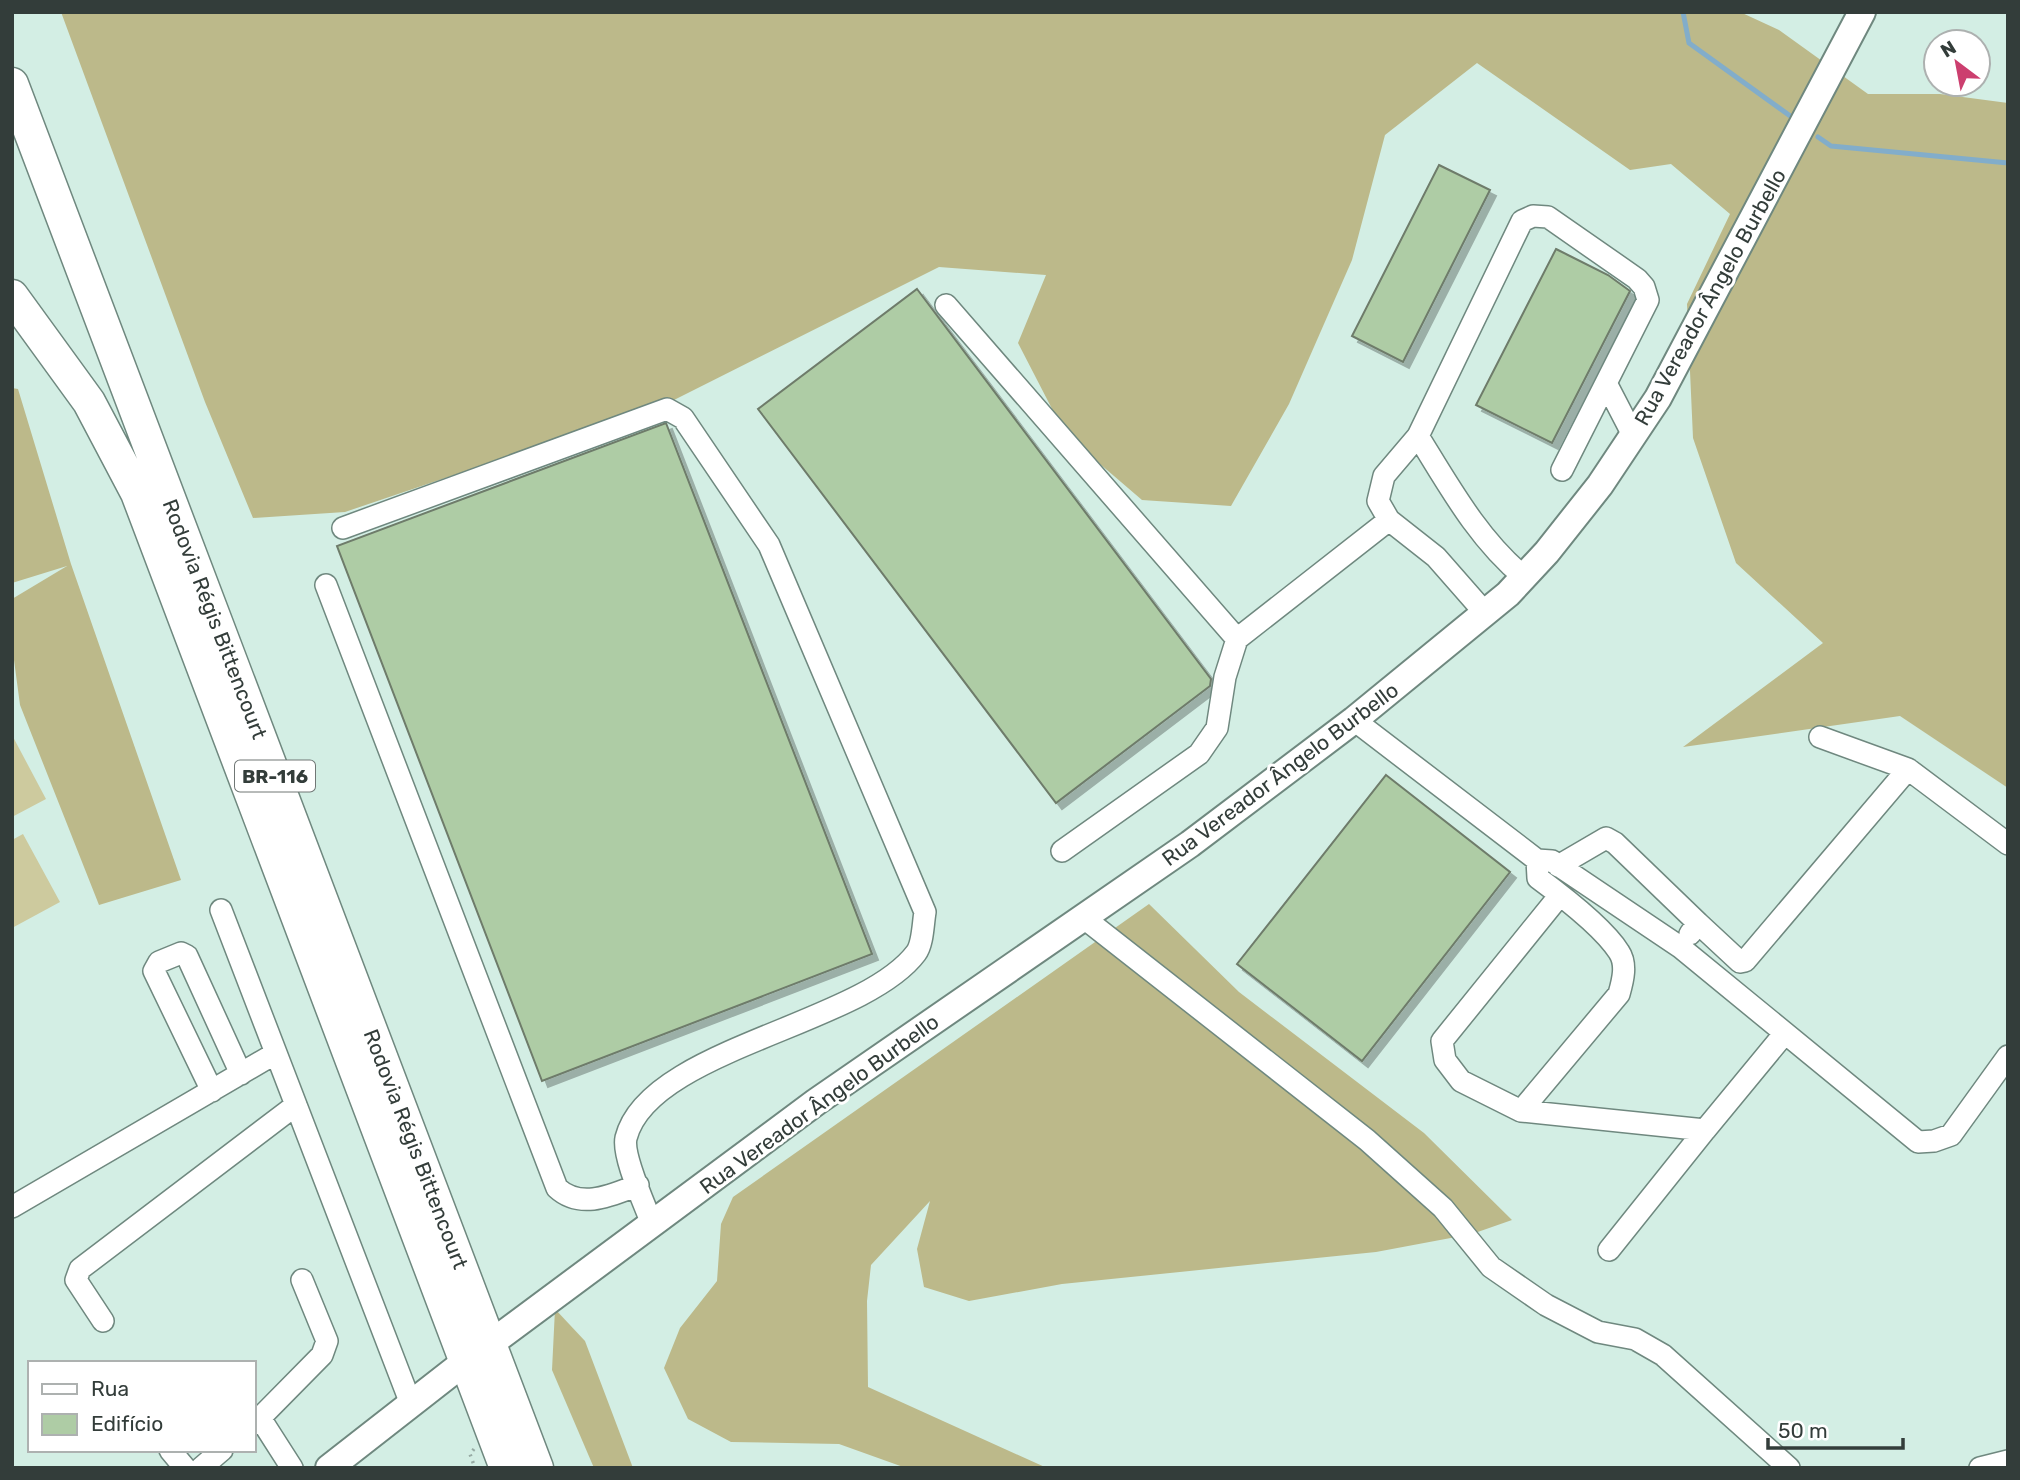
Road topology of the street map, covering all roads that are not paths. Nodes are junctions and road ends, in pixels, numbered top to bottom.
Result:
1 (1862, 12) edge
2 (12, 83) edge
3 (12, 296) edge
4 (946, 305) dead end
5 (1606, 383) junction
6 (1418, 436) junction
7 (1634, 437) junction
8 (1562, 470) dead end
9 (1389, 520) junction
10 (343, 528) dead end
11 (1524, 577) junction
12 (326, 585) dead end
13 (1486, 614) junction
14 (1237, 639) junction
15 (1354, 720) junction
16 (1819, 737) dead end
17 (1908, 769) junction
18 (2008, 844) edge
19 (1062, 851) dead end
20 (1538, 860) junction
21 (1558, 866) junction
22 (1560, 895) junction
23 (221, 910) dead end
24 (1084, 918) junction
25 (1698, 923) junction
26 (1680, 947) junction
27 (1785, 1034) junction
28 (276, 1053) junction
29 (2008, 1056) edge
30 (241, 1074) junction
31 (212, 1091) junction
32 (296, 1105) junction
33 (1521, 1111) junction
34 (1705, 1130) junction
35 (638, 1185) junction
36 (12, 1207) edge
37 (652, 1224) junction
38 (1609, 1250) dead end
39 (302, 1280) dead end
40 (103, 1321) dead end
41 (478, 1352) junction
42 (411, 1404) junction
43 (257, 1421) edge
44 (172, 1452) edge
45 (220, 1452) edge
46 (2008, 1461) edge
47 (185, 1468) edge
48 (201, 1468) edge
49 (292, 1468) edge
50 (329, 1468) edge
51 (506, 1468) edge
52 (537, 1468) edge
53 (1789, 1468) edge
54 (1980, 1468) edge

1 - 7 main road, Rua Vereador Ângelo Burbello
2 - 41 highway, Rodovia Régis Bittencourt / BR-116
3 - 41 highway, Rodovia Régis Bittencourt / BR-116
4 - 14 street
5 - 6 street
5 - 7 street
5 - 8 street
6 - 9 street
6 - 11 street
7 - 11 main road, Rua Vereador Ângelo Burbello
9 - 13 street
9 - 14 street
10 - 35 street
11 - 13 main road, Rua Vereador Ângelo Burbello
12 - 35 street
13 - 15 main road, Rua Vereador Ângelo Burbello
14 - 19 street
15 - 20 street
15 - 24 main road, Rua Vereador Ângelo Burbello
16 - 17 street
17 - 18 street
17 - 25 street
20 - 21 street
20 - 22 street
21 - 25 street
21 - 26 street
22 - 33 street
22 - 33 street
23 - 28 street
24 - 37 main road, Rua Vereador Ângelo Burbello
24 - 53 street
25 - 26 street
26 - 27 street
27 - 29 street
27 - 34 street
28 - 30 street
28 - 32 street
30 - 31 street
30 - 31 street
31 - 36 street
32 - 40 street
32 - 42 street
33 - 34 street
34 - 38 street
35 - 37 street
37 - 41 main road, Rua Vereador Ângelo Burbello
39 - 43 street
41 - 42 main road, Rua Vereador Ângelo Burbello
41 - 51 highway, Rodovia Régis Bittencourt / BR-116
41 - 52 highway, Rodovia Régis Bittencourt / BR-116
42 - 50 main road, Rua Vereador Ângelo Burbello
43 - 49 street
44 - 47 street
45 - 48 street
46 - 54 street

